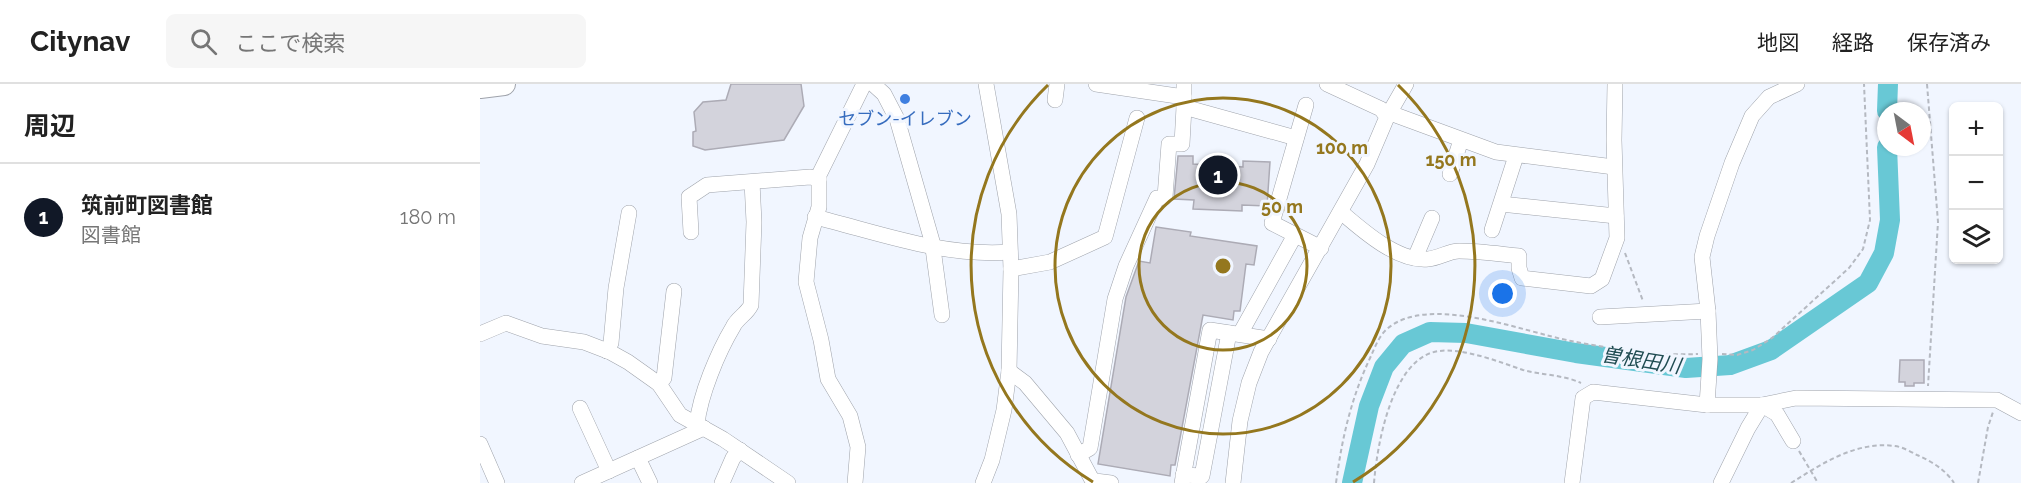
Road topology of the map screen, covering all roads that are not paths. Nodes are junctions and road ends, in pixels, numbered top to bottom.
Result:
1 (504, 84) edge
2 (864, 84) edge
3 (873, 84) edge
4 (986, 84) edge
5 (1057, 84) edge
6 (1096, 84) edge
7 (1327, 84) edge
8 (1406, 84) edge
9 (1616, 84) edge
10 (1797, 84) edge
11 (480, 87) edge
12 (1184, 96) edge
13 (1055, 100) dead end
14 (1306, 105) dead end
15 (1388, 115) junction
16 (1137, 118) dead end
17 (1296, 138) junction
18 (1461, 140) junction
19 (1516, 156) junction
20 (1614, 167) junction
21 (1450, 174) dead end
22 (819, 179) junction
23 (752, 182) junction
24 (1501, 204) junction
25 (1341, 212) junction
26 (629, 213) dead end
27 (1616, 216) junction
28 (815, 217) junction
29 (1432, 218) dead end
30 (1492, 230) dead end
31 (691, 232) dead end
32 (1295, 235) junction
33 (933, 247) junction
34 (1321, 248) junction
35 (1010, 252) junction
36 (1415, 258) junction
37 (1011, 269) junction
38 (674, 291) dead end
39 (1708, 311) junction
40 (942, 315) dead end
41 (1600, 317) dead end
42 (1234, 333) junction
43 (480, 334) edge
44 (1269, 339) junction
45 (607, 351) junction
46 (1009, 371) junction
47 (659, 384) junction
48 (1707, 398) junction
49 (1762, 405) junction
50 (580, 408) dead end
51 (2021, 413) edge
52 (700, 426) junction
53 (1793, 441) road end
54 (480, 444) edge
55 (740, 450) junction
56 (1078, 455) junction
57 (638, 458) junction
58 (607, 476) edge
59 (1183, 479) edge
60 (1089, 481) edge
61 (497, 483) edge
62 (582, 483) edge
63 (650, 483) edge
64 (722, 483) edge
65 (788, 483) edge
66 (855, 483) edge
67 (983, 483) edge
68 (1111, 483) edge
69 (1233, 483) edge
70 (1572, 483) edge
71 (1721, 483) edge

1 - 11 highway
2 - 22 street
3 - 33 street
4 - 35 street
5 - 13 street
6 - 12 street
7 - 15 street
8 - 15 street
9 - 20 street
10 - 39 street
12 - 17 street
12 - 56 street
14 - 17 street
15 - 18 street
15 - 25 street
16 - 37 street
17 - 32 street
18 - 19 street
18 - 21 street
19 - 20 street
19 - 24 street
20 - 27 street
22 - 23 street
22 - 28 street
23 - 31 street
23 - 52 street
24 - 27 street
24 - 30 street
25 - 34 street
25 - 36 street
26 - 45 street
27 - 36 street
28 - 33 street
28 - 66 street
29 - 36 street
32 - 34 street
32 - 42 street
33 - 35 street
33 - 40 street
34 - 44 street
35 - 37 street
37 - 46 street
38 - 47 street
39 - 41 street
39 - 48 street
42 - 44 street
42 - 59 street
43 - 45 street
44 - 69 street
45 - 47 street
46 - 56 street
46 - 67 street
47 - 52 street
48 - 49 street
48 - 70 street
49 - 51 street
49 - 53 street
49 - 71 street
50 - 58 street
52 - 55 street
52 - 57 street
54 - 61 street
55 - 64 street
55 - 65 street
56 - 60 street
57 - 58 street
57 - 63 street
58 - 62 street
60 - 68 street

